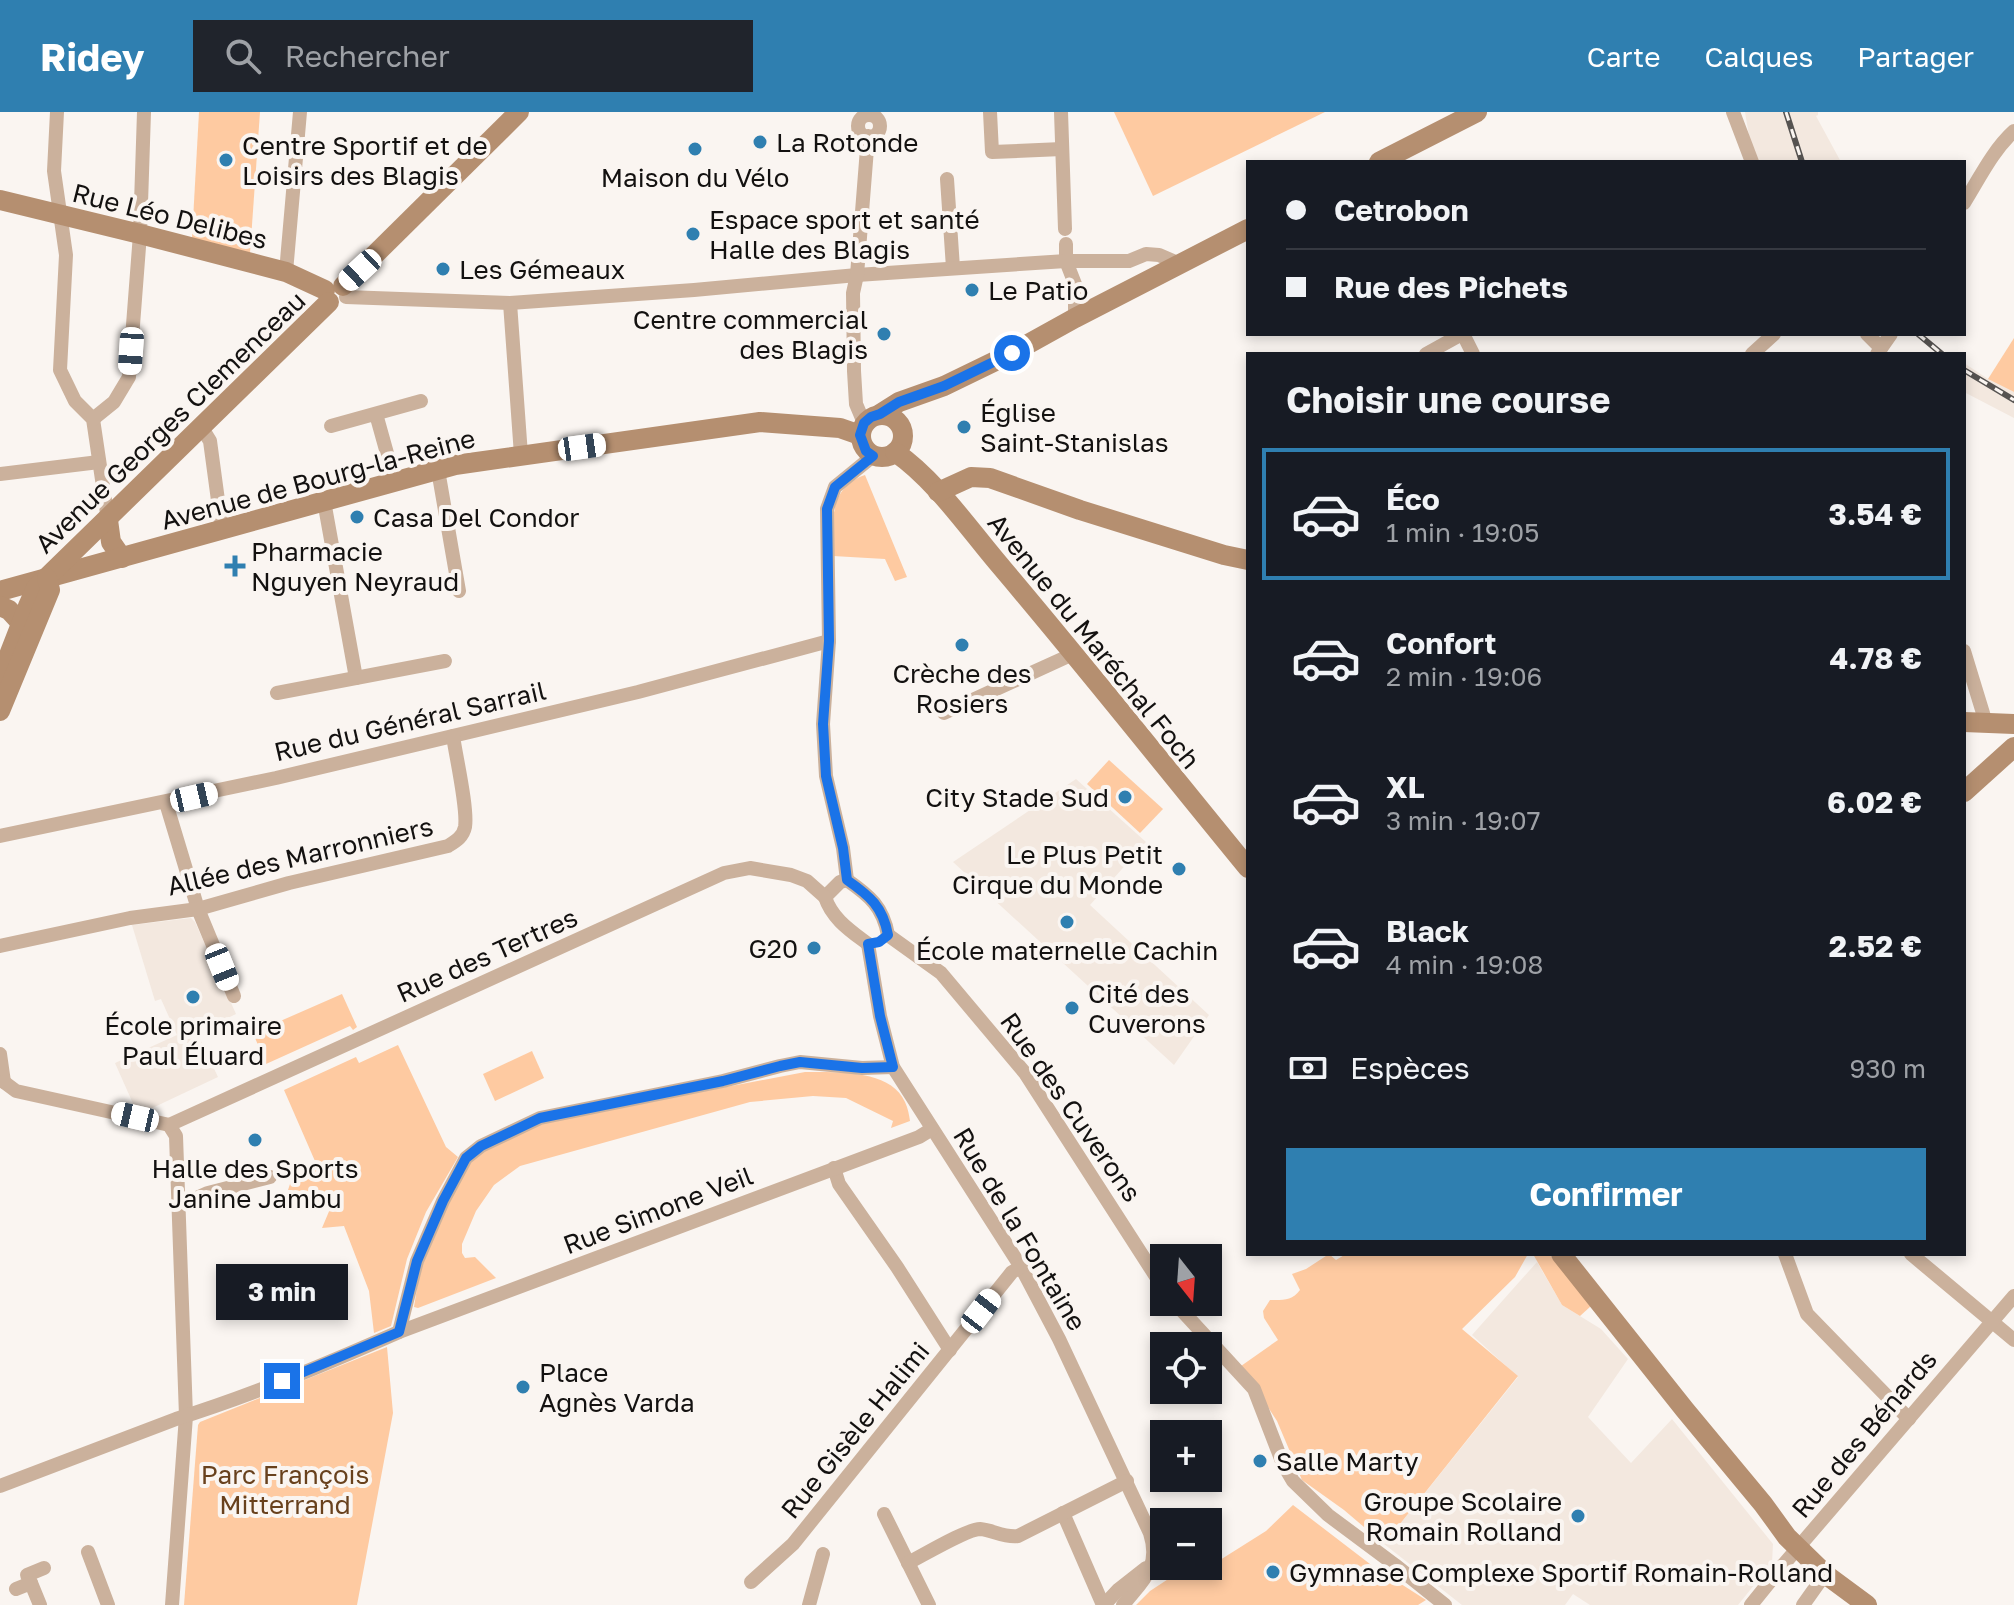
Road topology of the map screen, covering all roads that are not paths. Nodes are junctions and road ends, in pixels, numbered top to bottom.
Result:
1 (57, 112) edge
2 (144, 112) edge
3 (300, 112) edge
4 (519, 112) edge
5 (990, 112) edge
6 (1061, 112) edge
7 (1477, 112) edge
8 (1733, 112) edge
9 (869, 113) edge
10 (2014, 131) edge
11 (1062, 149) junction
12 (1383, 160) edge
13 (1751, 160) edge
14 (947, 179) dead end
15 (0, 200) edge
16 (1966, 200) edge
17 (60, 215) junction
18 (1246, 230) edge
19 (140, 234) junction
20 (1066, 261) junction
21 (1180, 264) junction
22 (953, 268) junction
23 (286, 272) junction
24 (857, 275) junction
25 (336, 294) junction
26 (510, 303) junction
27 (1075, 318) junction
28 (1458, 336) edge
29 (1772, 336) edge
30 (1430, 352) edge
31 (1754, 352) edge
32 (944, 386) junction
33 (421, 401) dead end
34 (376, 414) junction
35 (93, 419) junction
36 (868, 424) junction
37 (901, 425) junction
38 (331, 426) dead end
39 (202, 428) junction
40 (895, 452) junction
41 (521, 455) junction
42 (873, 456) junction
43 (99, 462) junction
44 (438, 470) junction
45 (0, 474) edge
46 (395, 482) junction
47 (938, 492) junction
48 (324, 501) junction
49 (108, 520) junction
50 (222, 530) junction
51 (122, 558) junction
52 (1246, 560) edge
53 (47, 578) junction
54 (0, 591) edge
55 (459, 591) dead end
56 (0, 606) edge
57 (21, 623) junction
58 (829, 641) junction
59 (1073, 654) junction
60 (1966, 658) edge
61 (445, 661) dead end
62 (0, 678) edge
63 (356, 678) junction
64 (277, 693) dead end
65 (0, 711) edge
66 (944, 713) dead end
67 (1966, 722) edge
68 (1986, 723) junction
69 (2014, 724) edge
70 (453, 736) junction
71 (2014, 747) edge
72 (1966, 790) edge
73 (166, 803) junction
74 (0, 836) edge
75 (1246, 866) edge
76 (847, 880) junction
77 (825, 897) junction
78 (198, 909) junction
79 (888, 935) junction
80 (868, 944) junction
81 (0, 946) edge
82 (234, 996) dead end
83 (0, 1054) edge
84 (893, 1067) junction
85 (2, 1084) edge
86 (169, 1125) junction
87 (932, 1129) junction
88 (834, 1168) junction
89 (270, 1177) dead end
90 (179, 1206) junction
91 (1563, 1256) edge
92 (1786, 1256) edge
93 (1913, 1256) edge
94 (1021, 1267) junction
95 (1150, 1267) edge
96 (2014, 1296) edge
97 (1187, 1316) edge
98 (1992, 1321) junction
99 (399, 1332) junction
100 (2014, 1340) edge
101 (950, 1350) junction
102 (186, 1416) junction
103 (1909, 1419) junction
104 (1127, 1481) junction
105 (0, 1486) edge
106 (1063, 1513) junction
107 (884, 1514) dead end
108 (1150, 1533) edge
109 (1798, 1548) junction
110 (88, 1552) dead end
111 (823, 1554) dead end
112 (908, 1563) junction
113 (1150, 1565) edge
114 (44, 1568) dead end
115 (1150, 1568) edge
116 (1825, 1574) junction
117 (751, 1582) dead end
118 (36, 1604) edge
119 (108, 1605) edge
120 (172, 1605) edge
121 (809, 1605) edge
122 (929, 1605) edge
123 (1104, 1605) edge
124 (1123, 1605) edge
125 (1445, 1605) edge
126 (1751, 1605) edge
127 (1803, 1605) edge
128 (1867, 1605) edge

1 - 17 street
2 - 19 street
3 - 23 street
4 - 25 main road, Avenue Georges Clemenceau
5 - 11 street
6 - 11 street
7 - 12 main road
8 - 13 street
9 - 24 street
10 - 16 street
11 - 20 street
14 - 22 street
15 - 17 main road, Rue Léo Delibes
17 - 19 main road, Rue Léo Delibes
17 - 35 street
18 - 21 main road
19 - 23 main road, Rue Léo Delibes
19 - 35 street
20 - 21 street
20 - 22 street
20 - 27 street
21 - 27 main road
22 - 24 street
23 - 25 main road, Rue Léo Delibes
24 - 26 street
24 - 36 street
25 - 26 street
25 - 39 main road, Avenue Georges Clemenceau
26 - 41 street
27 - 32 main road
28 - 30 street
29 - 31 street
32 - 36 main road
32 - 37 main road
33 - 34 street
34 - 38 street
34 - 46 street
35 - 43 street
36 - 37 main road
36 - 41 main road, Avenue de Bourg-la-Reine
36 - 42 main road
37 - 40 main road
39 - 49 main road, Avenue Georges Clemenceau
39 - 50 street
40 - 42 main road
40 - 47 main road, Avenue du Maréchal Foch
41 - 44 main road, Avenue de Bourg-la-Reine
42 - 58 street
43 - 45 street
43 - 49 street
44 - 46 main road, Avenue de Bourg-la-Reine
44 - 55 street
46 - 48 main road, Avenue de Bourg-la-Reine
47 - 52 main road
47 - 59 main road, Avenue du Maréchal Foch
48 - 50 main road, Avenue de Bourg-la-Reine
48 - 63 street
49 - 51 main road
49 - 53 main road, Avenue Georges Clemenceau
50 - 51 main road, Avenue de Bourg-la-Reine
51 - 53 main road, Avenue de Bourg-la-Reine
53 - 54 main road, Avenue de Bourg-la-Reine
53 - 57 main road
53 - 65 main road
56 - 57 main road
57 - 62 main road
58 - 70 street, Rue du Général Sarrail
58 - 76 street
59 - 66 street
59 - 75 main road, Avenue du Maréchal Foch
60 - 68 street
61 - 63 street
63 - 64 street
67 - 68 main road
68 - 69 main road
70 - 73 street, Rue du Général Sarrail
70 - 78 street, Allée des Marronniers
71 - 72 main road
73 - 74 street, Rue du Général Sarrail
73 - 78 street
76 - 77 street
76 - 79 street
77 - 80 street
77 - 86 street, Rue des Tertres
78 - 81 street, Allée des Marronniers
78 - 82 street
79 - 80 street
79 - 95 street, Rue des Cuverons
80 - 84 street, Rue de la Fontaine
83 - 85 street
84 - 87 street, Rue de la Fontaine
84 - 99 street
85 - 86 street
86 - 90 street
87 - 88 street, Rue Simone Veil
87 - 94 street, Rue de la Fontaine
88 - 99 street, Rue Simone Veil
88 - 101 street
89 - 90 street
90 - 102 street
91 - 109 main road
92 - 103 street
93 - 98 street
94 - 101 street, Rue Gisèle Halimi
94 - 104 street, Rue de la Fontaine
96 - 98 street, Rue des Bénards
97 - 125 street
98 - 100 street
98 - 103 street, Rue des Bénards
99 - 102 street, Rue Simone Veil
101 - 117 street, Rue Gisèle Halimi
102 - 105 street, Rue Simone Veil
102 - 120 street
103 - 109 street, Rue des Bénards
104 - 106 street
104 - 108 street, Rue de la Fontaine
106 - 112 street
106 - 123 street
107 - 112 street
109 - 116 main road
109 - 126 street, Rue des Bénards
110 - 119 street
111 - 121 street
112 - 122 street
113 - 123 street
114 - 118 street
115 - 124 street
116 - 127 street
116 - 128 main road

